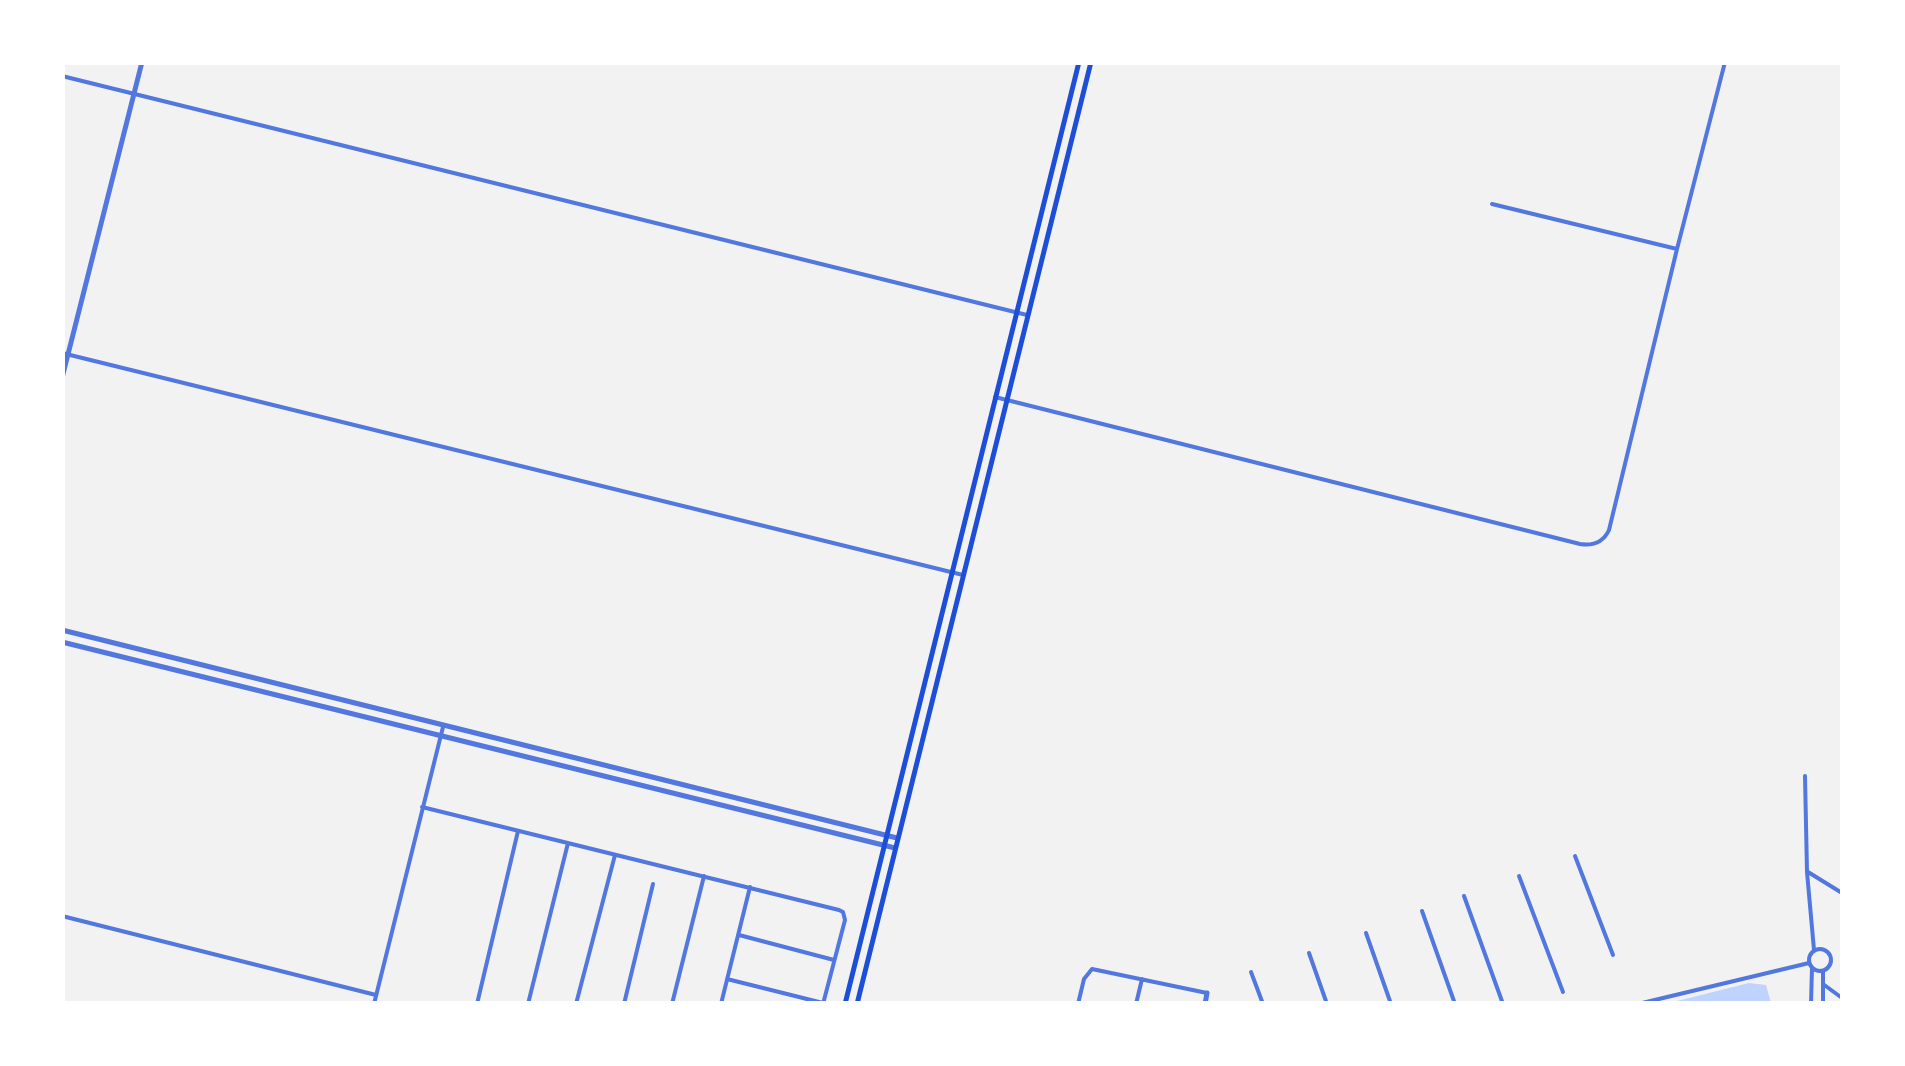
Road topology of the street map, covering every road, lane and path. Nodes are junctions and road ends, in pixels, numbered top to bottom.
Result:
1 (142, 62) edge
2 (1078, 62) edge
3 (1090, 62) edge
4 (1725, 62) edge
5 (62, 76) edge
6 (134, 94) junction
7 (1492, 204) dead end
8 (1678, 249) junction
9 (1015, 312) junction
10 (1027, 315) junction
11 (65, 354) edge
12 (62, 378) edge
13 (995, 397) junction
14 (1006, 400) junction
15 (953, 573) junction
16 (963, 576) junction
17 (62, 630) edge
18 (62, 642) edge
19 (443, 725) junction
20 (440, 736) junction
21 (1805, 776) dead end
22 (736, 798) junction
23 (422, 807) junction
24 (734, 807) junction
25 (518, 831) junction
26 (886, 836) junction
27 (897, 838) junction
28 (568, 843) junction
29 (884, 846) junction
30 (894, 848) junction
31 (615, 855) junction
32 (1574, 856) dead end
33 (1808, 872) junction
34 (704, 876) junction
35 (1519, 876) dead end
36 (653, 884) dead end
37 (750, 887) junction
38 (1842, 893) edge
39 (1464, 896) dead end
40 (1422, 912) dead end
41 (62, 916) edge
42 (1366, 933) dead end
43 (739, 935) junction
44 (1814, 950) junction
45 (1309, 953) dead end
46 (1613, 955) dead end
47 (834, 960) junction
48 (1810, 965) junction
49 (1824, 971) junction
50 (1251, 972) dead end
51 (728, 978) junction
52 (1142, 980) junction
53 (1823, 984) junction
54 (1562, 992) dead end
55 (1207, 993) joint
56 (376, 995) junction
57 (1842, 998) edge
58 (823, 1003) edge
59 (374, 1004) edge
60 (476, 1004) edge
61 (528, 1004) edge
62 (576, 1004) edge
63 (624, 1004) edge
64 (672, 1004) edge
65 (722, 1004) edge
66 (845, 1004) edge
67 (857, 1004) edge
68 (1078, 1004) edge
69 (1136, 1004) edge
70 (1205, 1004) edge
71 (1263, 1004) edge
72 (1328, 1004) edge
73 (1392, 1004) edge
74 (1455, 1004) edge
75 (1503, 1004) edge
76 (1638, 1004) edge
77 (1810, 1004) edge
78 (1822, 1004) edge

1 - 6 street
2 - 9 main road
3 - 10 main road
4 - 8 street
5 - 6 street
6 - 9 street
6 - 11 street
7 - 8 street
8 - 14 street
9 - 10 street
9 - 13 main road
10 - 14 main road
11 - 12 street
11 - 15 street
13 - 14 street
13 - 15 main road
14 - 16 main road
15 - 16 street
15 - 26 main road
16 - 27 main road
17 - 19 street
18 - 20 street
19 - 20 street
19 - 22 street
20 - 23 street
20 - 24 street
21 - 33 street
22 - 24 street
22 - 26 street
23 - 25 street
23 - 56 street
24 - 29 street
25 - 28 street
25 - 60 street
26 - 27 street
26 - 29 main road
27 - 30 main road
28 - 31 street
28 - 61 street
29 - 30 street
29 - 66 main road
30 - 67 main road
31 - 34 street
31 - 62 street
32 - 46 street
33 - 38 street
33 - 44 street
34 - 37 street
34 - 64 street
35 - 54 street
36 - 63 street
37 - 43 street
37 - 47 street
39 - 75 street
40 - 74 street
41 - 56 street
42 - 73 street
43 - 47 street
43 - 51 street
44 - 48 street
44 - 49 street
45 - 72 street
47 - 58 street
48 - 49 street
48 - 76 street
48 - 77 street
49 - 53 street
50 - 71 street
51 - 58 street
51 - 65 street
52 - 55 street
52 - 68 street
52 - 69 street
53 - 57 street
53 - 78 street
55 - 70 street
56 - 59 street

